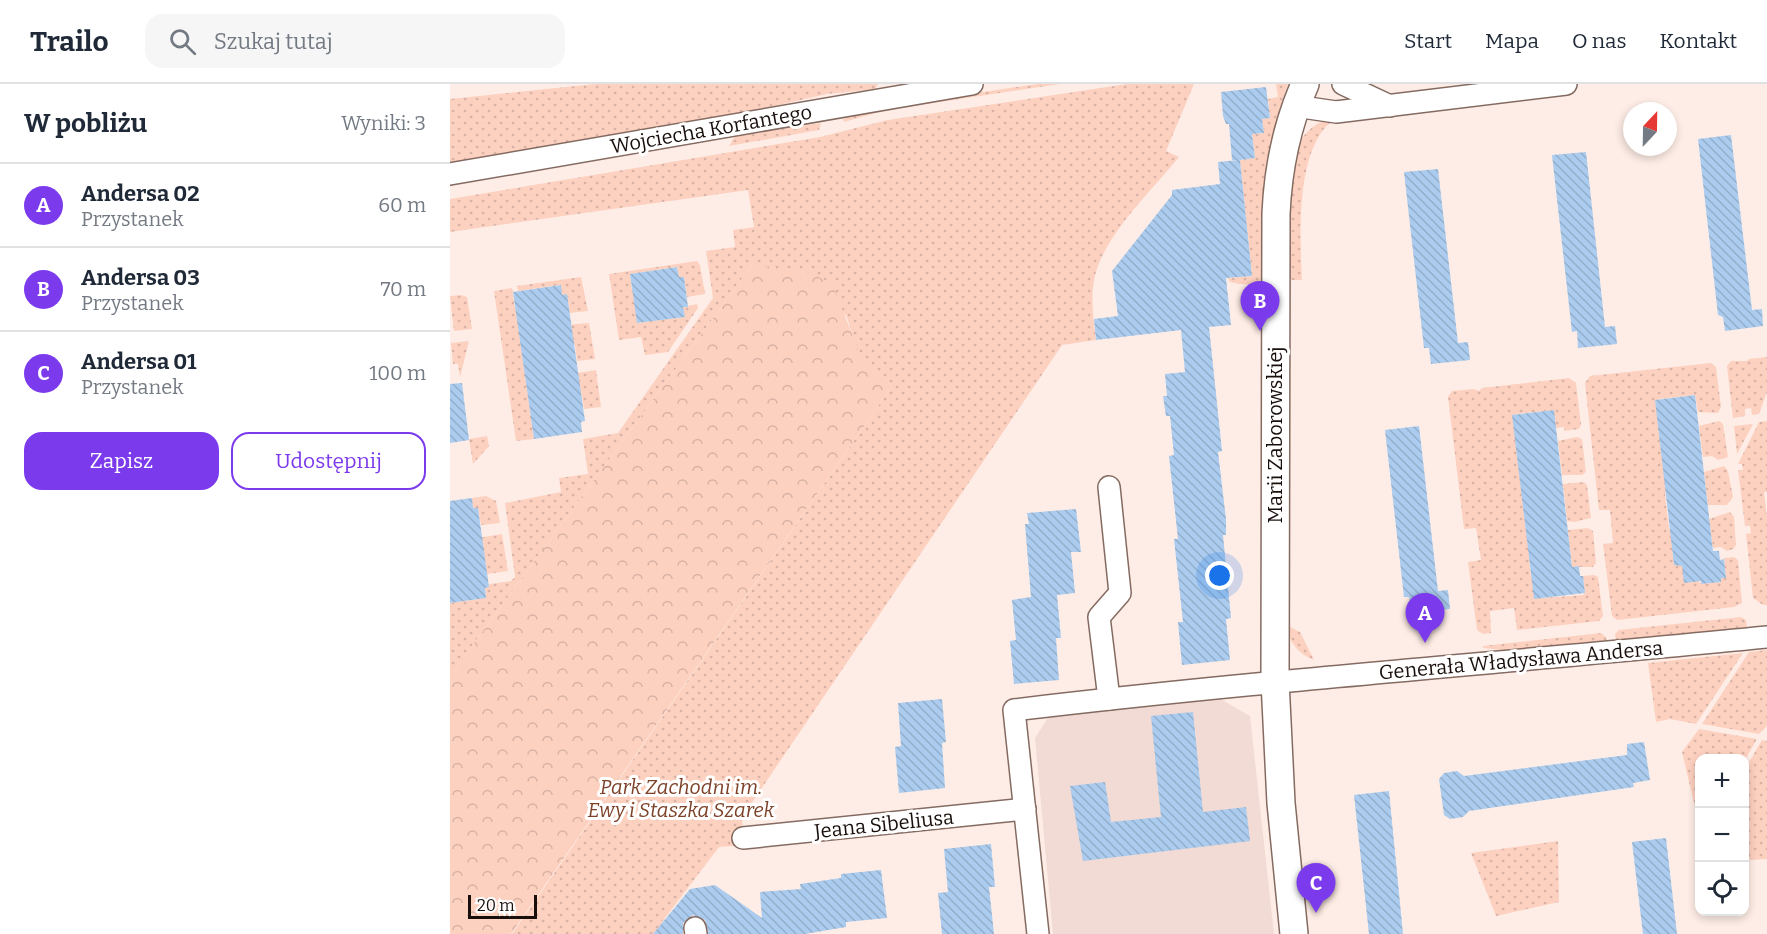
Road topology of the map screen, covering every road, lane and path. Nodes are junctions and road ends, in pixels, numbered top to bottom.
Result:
1 (972, 84) edge
2 (1343, 84) edge
3 (1566, 84) edge
4 (1300, 95) edge
5 (1391, 106) junction
6 (450, 174) edge
7 (1109, 487) dead end
8 (1767, 637) edge
9 (1275, 681) junction
10 (1109, 699) junction
11 (1025, 809) junction
12 (743, 838) dead end
13 (1038, 934) edge
14 (1294, 934) edge

1 - 6 street, Wojciecha Korfantego
2 - 5 street
3 - 5 street
4 - 5 street
4 - 9 street, Marii Zaborowskiej
7 - 10 street
8 - 9 street, Generała Władysława Andersa
9 - 10 street, Generała Władysława Andersa
9 - 14 street, Marii Zaborowskiej
10 - 11 street, Generała Władysława Andersa
11 - 12 street, Jeana Sibeliusa
11 - 13 street

